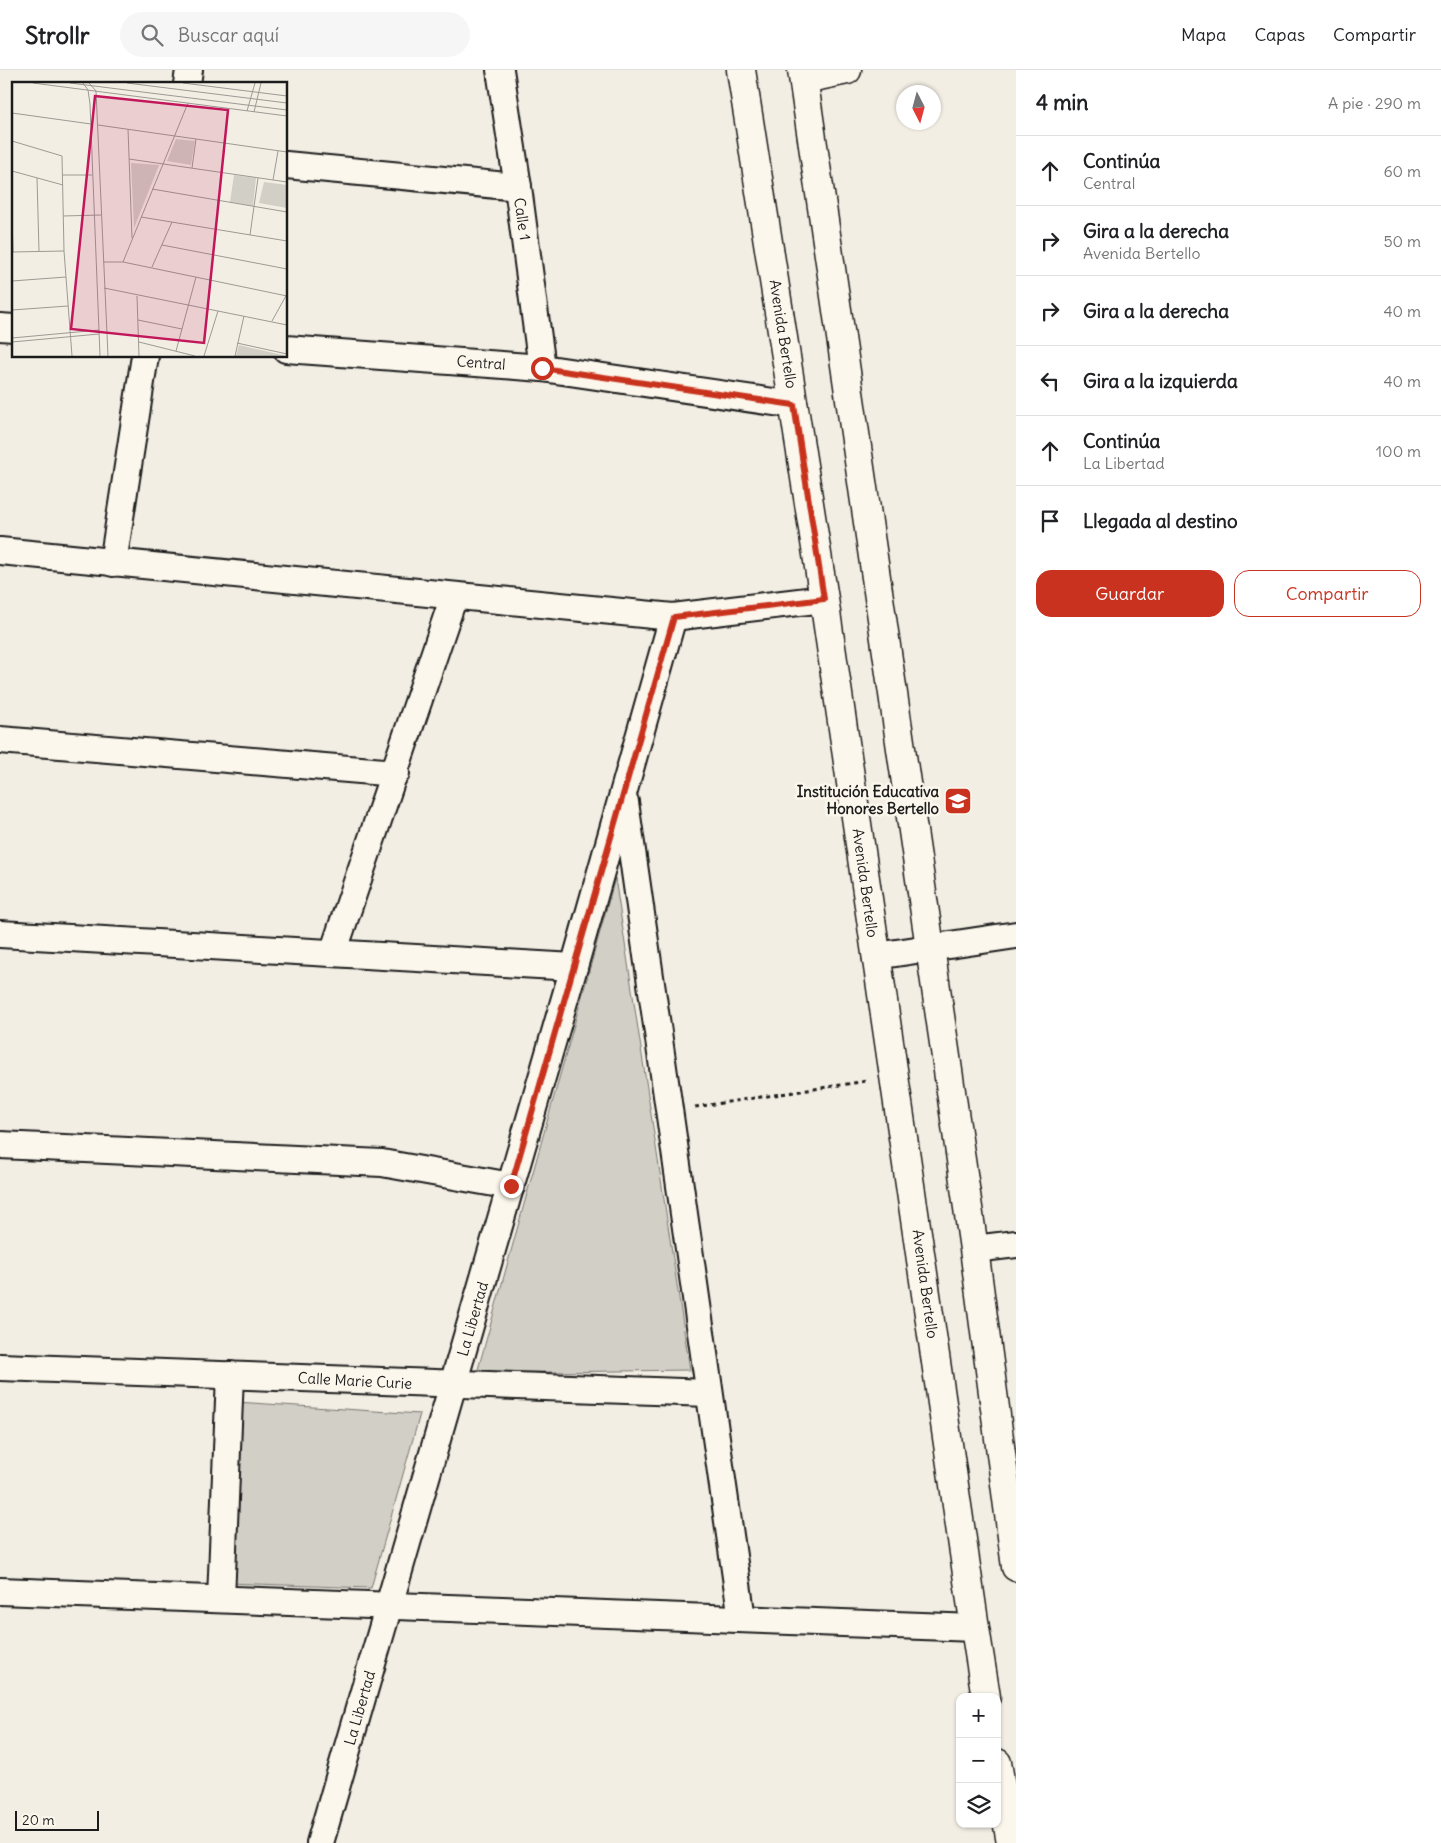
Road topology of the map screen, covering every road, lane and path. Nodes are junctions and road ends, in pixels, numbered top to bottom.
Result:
1 (500, 70) edge
2 (741, 70) edge
3 (847, 70) edge
4 (803, 75) edge
5 (288, 165) edge
6 (518, 187) junction
7 (288, 349) edge
8 (145, 358) edge
9 (542, 368) junction
10 (794, 405) junction
11 (0, 551) edge
12 (113, 563) junction
13 (454, 596) junction
14 (824, 599) junction
15 (674, 617) junction
16 (0, 740) edge
17 (396, 773) junction
18 (624, 794) junction
19 (0, 934) edge
20 (1016, 935) edge
21 (930, 948) junction
22 (333, 953) junction
23 (876, 956) junction
24 (574, 967) junction
25 (894, 1077) junction
26 (669, 1111) junction
27 (0, 1145) edge
28 (511, 1186) junction
29 (1016, 1244) edge
30 (974, 1249) junction
31 (0, 1367) edge
32 (230, 1375) junction
33 (453, 1385) junction
34 (709, 1393) junction
35 (1016, 1567) edge
36 (0, 1591) edge
37 (221, 1599) junction
38 (390, 1606) junction
39 (742, 1619) junction
40 (975, 1628) junction
41 (985, 1693) edge
42 (1000, 1783) edge
43 (320, 1843) edge
44 (1011, 1843) edge

1 - 6 street, Calle 1
2 - 10 main road, Avenida Bertello
3 - 4 main road
4 - 21 main road
5 - 6 street
6 - 9 street, Calle 1
7 - 9 street, Central
8 - 12 street
9 - 10 street, Central
10 - 14 main road, Avenida Bertello
11 - 12 street
12 - 13 street
13 - 15 street
13 - 17 street
14 - 15 street
14 - 23 main road, Avenida Bertello
15 - 18 street, La Libertad
16 - 17 street
17 - 22 street
18 - 24 street, La Libertad
18 - 26 street
19 - 22 street
20 - 21 street
21 - 23 street
21 - 30 main road
22 - 24 street
23 - 25 main road, Avenida Bertello
24 - 28 street, La Libertad
25 - 26 path
25 - 40 main road, Avenida Bertello
26 - 34 street
27 - 28 street
28 - 33 street, La Libertad
29 - 30 street
30 - 35 main road
31 - 32 street, Calle Marie Curie
32 - 33 street, Calle Marie Curie
32 - 37 street
33 - 34 street, Calle Marie Curie
33 - 38 street, La Libertad
34 - 39 street
36 - 37 street
37 - 38 street
38 - 39 street
38 - 43 street, La Libertad
39 - 40 street
40 - 41 main road, Avenida Bertello
42 - 44 main road

